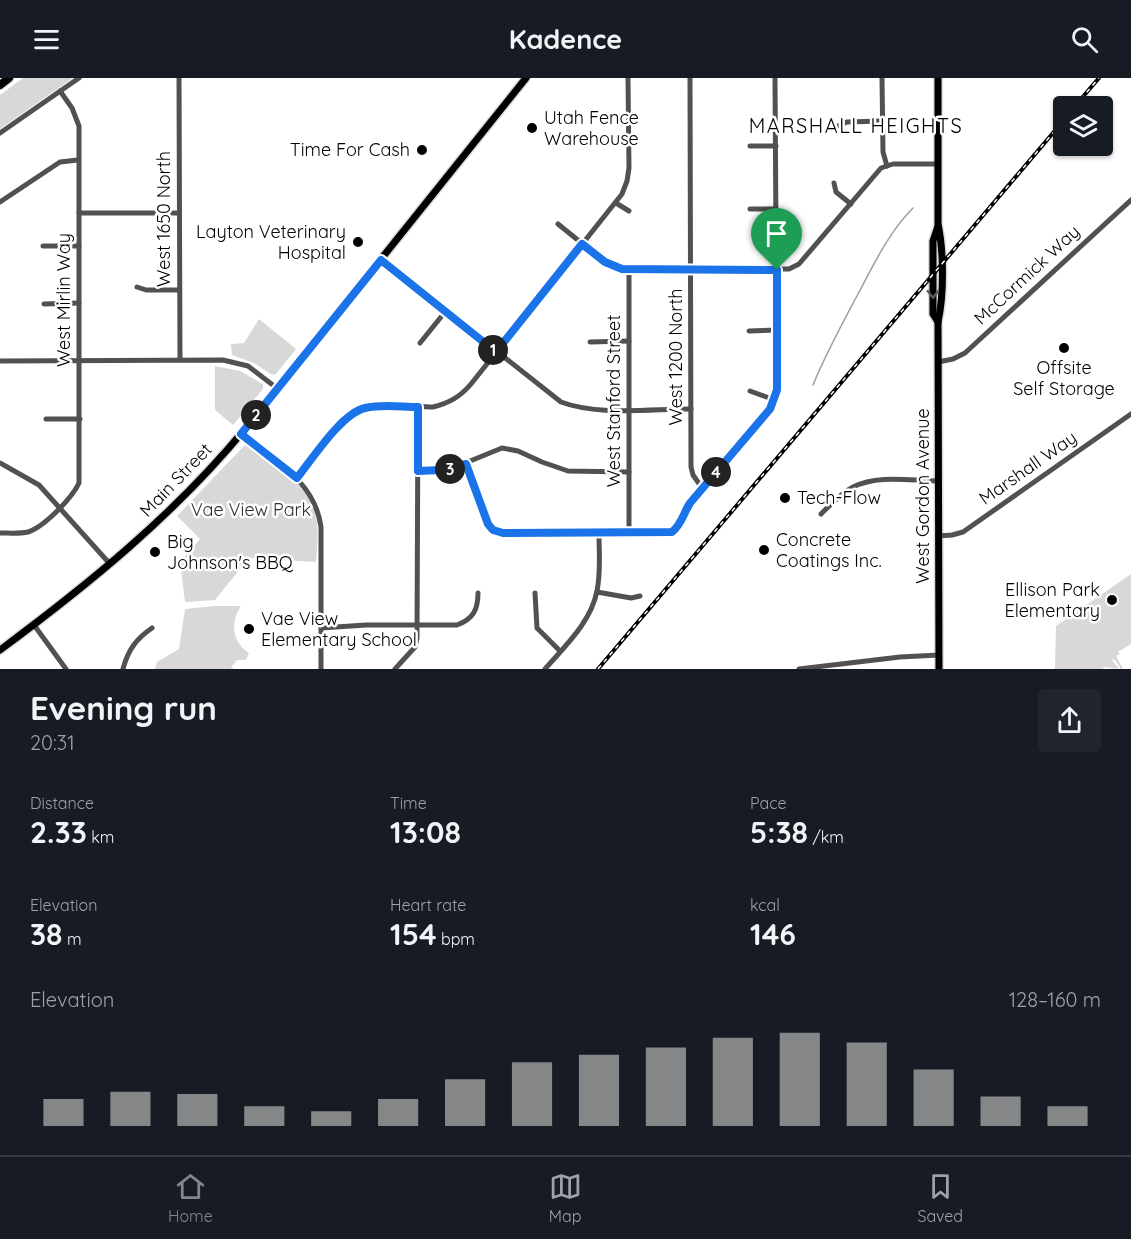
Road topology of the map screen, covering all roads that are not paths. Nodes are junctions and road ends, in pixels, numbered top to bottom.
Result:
1 (9, 78) edge
2 (79, 78) edge
3 (179, 78) edge
4 (526, 78) edge
5 (628, 78) edge
6 (690, 78) edge
7 (775, 78) edge
8 (882, 78) edge
9 (938, 78) edge
10 (0, 85) edge
11 (60, 91) junction
12 (882, 121) junction
13 (838, 126) dead end
14 (0, 133) edge
15 (750, 146) dead end
16 (776, 146) junction
17 (78, 160) junction
18 (938, 164) junction
19 (887, 165) junction
20 (834, 183) dead end
21 (1131, 200) edge
22 (0, 202) edge
23 (616, 203) junction
24 (851, 204) junction
25 (750, 209) dead end
26 (776, 209) junction
27 (629, 211) dead end
28 (79, 213) junction
29 (179, 213) junction
30 (558, 224) dead end
31 (582, 244) junction
32 (44, 246) dead end
33 (79, 246) junction
34 (381, 260) junction
35 (629, 270) junction
36 (691, 270) junction
37 (777, 270) junction
38 (136, 287) dead end
39 (179, 290) junction
40 (44, 303) dead end
41 (79, 303) junction
42 (445, 312) junction
43 (749, 330) dead end
44 (777, 330) junction
45 (629, 341) junction
46 (590, 342) dead end
47 (420, 343) dead end
48 (496, 352) junction
49 (180, 360) junction
50 (0, 361) edge
51 (79, 361) junction
52 (938, 362) junction
53 (278, 389) junction
54 (750, 391) dead end
55 (775, 400) junction
56 (418, 407) junction
57 (629, 409) junction
58 (691, 409) junction
59 (1131, 414) edge
60 (46, 419) dead end
61 (80, 419) junction
62 (241, 434) junction
63 (0, 463) edge
64 (466, 464) junction
65 (418, 471) junction
66 (629, 472) junction
67 (297, 478) junction
68 (938, 481) junction
69 (702, 488) junction
70 (60, 507) junction
71 (821, 514) dead end
72 (0, 533) edge
73 (629, 533) junction
74 (599, 534) junction
75 (938, 536) junction
76 (110, 564) junction
77 (535, 592) dead end
78 (597, 592) junction
79 (478, 593) dead end
80 (640, 597) dead end
81 (33, 625) junction
82 (418, 626) junction
83 (152, 628) dead end
84 (321, 628) junction
85 (0, 650) edge
86 (560, 651) junction
87 (939, 655) junction
88 (849, 666) edge
89 (806, 668) edge
90 (66, 669) edge
91 (123, 669) edge
92 (321, 669) edge
93 (395, 669) edge
94 (545, 669) edge
95 (799, 669) edge
96 (939, 669) edge

1 - 10 highway
2 - 11 street
3 - 29 street, West 1650 North
4 - 34 main road, Main Street
5 - 23 street
6 - 36 street, West 1200 North
7 - 16 street
8 - 12 street
9 - 18 main road, West Gordon Avenue
11 - 14 street
11 - 17 street, West Mirlin Way
12 - 13 street
12 - 19 street
15 - 16 street
16 - 26 street
17 - 22 street
17 - 28 street, West Mirlin Way
18 - 19 street
18 - 52 main road, West Gordon Avenue
19 - 24 street
20 - 24 street
21 - 52 street, McCormick Way
23 - 27 street
23 - 31 street
24 - 37 street
25 - 26 street
26 - 37 street
28 - 29 street
28 - 33 street, West Mirlin Way
29 - 39 street, West 1650 North
30 - 31 street
31 - 35 street
31 - 48 street
32 - 33 street
33 - 41 street, West Mirlin Way
34 - 42 street
34 - 53 main road, Main Street
35 - 36 street
35 - 45 street, West Stanford Street
36 - 37 street
36 - 58 street, West 1200 North
37 - 44 street
38 - 39 street
39 - 49 street, West 1650 North
40 - 41 street
41 - 51 street, West Mirlin Way
42 - 47 street
42 - 48 street
43 - 44 street
44 - 55 street
45 - 46 street
45 - 57 street, West Stanford Street
48 - 56 street
48 - 57 street
49 - 51 street
49 - 53 street
50 - 51 street
51 - 61 street, West Mirlin Way
52 - 68 main road, West Gordon Avenue
53 - 62 main road, Main Street
54 - 55 street
55 - 69 street
56 - 65 street
56 - 67 street
57 - 58 street
57 - 66 street, West Stanford Street
58 - 69 street, West 1200 North
59 - 75 street, Marshall Way
60 - 61 street
61 - 70 street, West Mirlin Way
62 - 67 street
62 - 76 main road, Main Street
63 - 70 street
64 - 65 street
64 - 66 street
64 - 74 street
65 - 82 street
66 - 73 street, West Stanford Street
67 - 84 street
68 - 71 street
68 - 75 main road, West Gordon Avenue
69 - 73 street
70 - 72 street, West Mirlin Way
70 - 76 street
73 - 74 street
74 - 78 street
75 - 87 main road, West Gordon Avenue
76 - 81 main road, Main Street
77 - 86 street
78 - 80 street
78 - 86 street
79 - 82 street
81 - 85 main road, Main Street
81 - 90 street
82 - 84 street
82 - 93 street
83 - 91 street
84 - 92 street
86 - 94 street
87 - 88 street
87 - 96 main road, West Gordon Avenue
88 - 89 street
89 - 95 street

